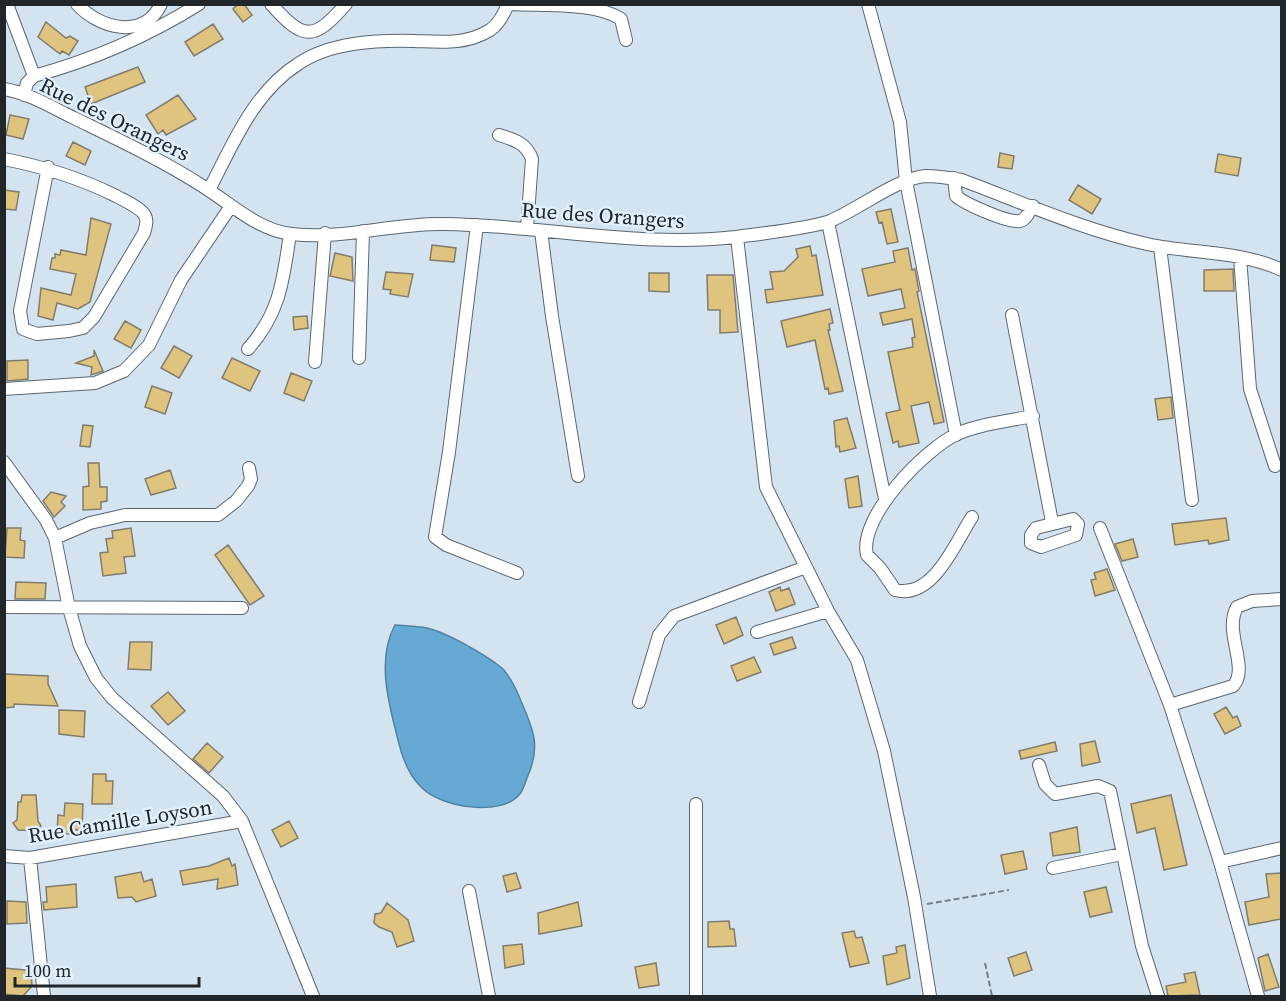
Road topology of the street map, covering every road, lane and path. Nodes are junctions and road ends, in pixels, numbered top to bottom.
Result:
1 (7, 4) edge
2 (77, 4) edge
3 (161, 4) edge
4 (199, 4) edge
5 (271, 4) edge
6 (346, 4) edge
7 (510, 4) edge
8 (868, 4) edge
9 (626, 40) dead end
10 (34, 76) junction
11 (4, 89) edge
12 (24, 95) junction
13 (499, 135) dead end
14 (4, 159) edge
15 (48, 167) junction
16 (954, 178) junction
17 (906, 182) junction
18 (209, 190) junction
19 (231, 206) junction
20 (1033, 206) junction
21 (828, 222) junction
22 (477, 225) junction
23 (527, 229) junction
24 (363, 231) junction
25 (541, 231) junction
26 (325, 233) junction
27 (290, 234) junction
28 (737, 237) junction
29 (1160, 247) junction
30 (1240, 257) junction
31 (1281, 270) edge
32 (1011, 315) dead end
33 (248, 350) dead end
34 (359, 358) dead end
35 (315, 362) dead end
36 (4, 389) edge
37 (1033, 416) junction
38 (956, 435) junction
39 (4, 462) edge
40 (1275, 466) dead end
41 (249, 468) dead end
42 (578, 476) dead end
43 (885, 499) junction
44 (1192, 500) dead end
45 (972, 517) dead end
46 (1052, 522) dead end
47 (1100, 528) dead end
48 (56, 538) junction
49 (806, 567) junction
50 (517, 573) dead end
51 (1281, 599) edge
52 (4, 607) edge
53 (69, 608) junction
54 (242, 608) dead end
55 (828, 611) junction
56 (758, 632) dead end
57 (639, 702) dead end
58 (1170, 705) junction
59 (1039, 765) dead end
60 (696, 804) dead end
61 (242, 821) junction
62 (1281, 848) edge
63 (1122, 854) junction
64 (4, 856) edge
65 (30, 858) junction
66 (1220, 862) junction
67 (1053, 868) dead end
68 (1009, 890) dead end
69 (469, 891) dead end
70 (915, 906) junction
71 (985, 963) dead end
72 (44, 996) edge
73 (313, 996) edge
74 (489, 996) edge
75 (696, 996) edge
76 (930, 996) edge
77 (992, 996) edge
78 (1158, 996) edge
79 (1258, 996) edge

1 - 10 street
2 - 3 street
4 - 10 street
5 - 6 street
7 - 9 street
7 - 18 street
8 - 17 street
10 - 12 street
11 - 12 street, Rue des Orangers
12 - 18 street, Rue des Orangers
13 - 23 street
14 - 15 street
15 - 15 street
16 - 17 street, Rue des Orangers
16 - 20 street, Rue des Orangers
16 - 20 street
17 - 21 street, Rue des Orangers
17 - 38 street
18 - 19 street, Rue des Orangers
19 - 27 street, Rue des Orangers
19 - 36 street
20 - 29 street, Rue des Orangers
21 - 28 street, Rue des Orangers
21 - 43 street
22 - 23 street, Rue des Orangers
22 - 24 street, Rue des Orangers
22 - 50 street
23 - 25 street, Rue des Orangers
24 - 26 street, Rue des Orangers
24 - 34 street
25 - 28 street, Rue des Orangers
25 - 42 street
26 - 27 street, Rue des Orangers
26 - 35 street
27 - 33 street
28 - 49 street
29 - 30 street, Rue des Orangers
29 - 44 street
30 - 31 street, Rue des Orangers
30 - 40 street
32 - 37 street
37 - 38 street
37 - 46 street
38 - 43 street
39 - 48 street
41 - 48 street
43 - 45 street
47 - 58 street
48 - 53 street
49 - 55 street
49 - 57 street
51 - 58 street
52 - 53 street
53 - 54 street
53 - 61 street
55 - 56 street
55 - 70 street
58 - 66 street
59 - 63 street
60 - 75 street
61 - 65 street, Rue Camille Loyson
61 - 73 street
62 - 66 street
63 - 67 street
63 - 78 street
64 - 65 street, Rue Camille Loyson
65 - 72 street
66 - 79 street
68 - 70 path
69 - 74 street
70 - 76 street
71 - 77 path

